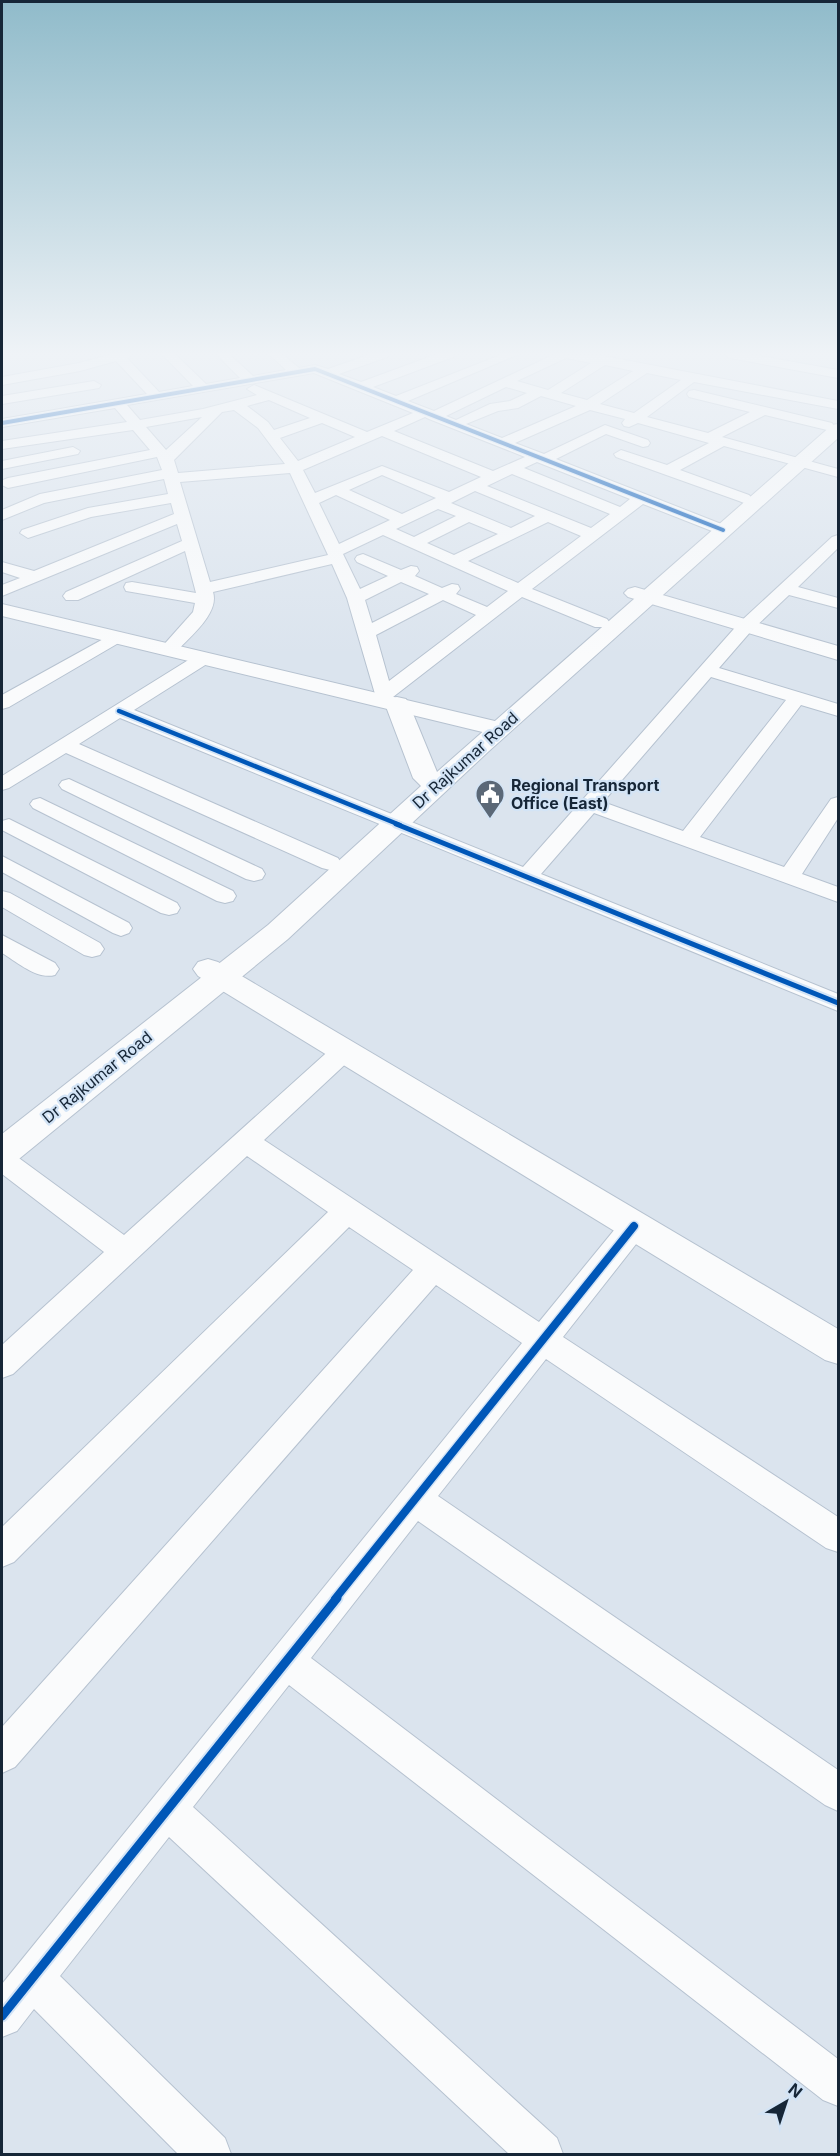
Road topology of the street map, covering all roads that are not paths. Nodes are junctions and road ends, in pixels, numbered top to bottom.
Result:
1 (53, 455) edge
2 (159, 455) edge
3 (176, 455) edge
4 (285, 455) edge
5 (326, 455) edge
6 (439, 455) edge
7 (532, 455) edge
8 (549, 455) edge
9 (620, 455) edge
10 (692, 455) edge
11 (769, 455) edge
12 (800, 455) edge
13 (541, 458) junction
14 (611, 459) junction
15 (793, 461) junction
16 (2, 465) edge
17 (167, 465) junction
18 (295, 468) junction
19 (512, 469) junction
20 (668, 471) junction
21 (838, 473) edge
22 (582, 474) junction
23 (494, 477) junction
24 (5, 481) edge
25 (475, 486) junction
26 (337, 490) junction
27 (177, 497) junction
28 (642, 497) junction
29 (744, 498) junction
30 (36, 501) junction
31 (310, 501) junction
32 (443, 501) junction
33 (88, 513) junction
34 (622, 513) junction
35 (2, 515) edge
36 (182, 516) junction
37 (469, 516) junction
38 (548, 516) junction
39 (403, 520) junction
40 (717, 528) junction
41 (383, 529) junction
42 (23, 530) junction
43 (2, 532) edge
44 (511, 534) junction
45 (593, 535) junction
46 (125, 539) junction
47 (838, 540) edge
48 (190, 543) junction
49 (414, 543) junction
50 (335, 555) junction
51 (448, 558) junction
52 (363, 559) dead end
53 (71, 561) junction
54 (2, 567) edge
55 (481, 573) junction
56 (400, 576) junction
57 (35, 577) junction
58 (132, 587) dead end
59 (786, 589) junction
60 (519, 590) junction
61 (2, 591) edge
62 (204, 594) junction
63 (441, 595) junction
64 (641, 595) junction
65 (72, 596) dead end
66 (356, 598) junction
67 (838, 603) edge
68 (2, 609) edge
69 (490, 615) junction
70 (601, 623) junction
71 (746, 626) junction
72 (365, 634) junction
73 (116, 637) junction
74 (169, 650) junction
75 (838, 653) edge
76 (204, 658) junction
77 (707, 670) junction
78 (6, 697) edge
79 (797, 698) junction
80 (388, 699) junction
81 (838, 710) edge
82 (119, 711) junction
83 (483, 735) junction
84 (65, 745) junction
85 (104, 762) junction
86 (432, 781) junction
87 (2, 784) edge
88 (69, 785) junction
89 (40, 804) junction
90 (590, 804) junction
91 (837, 808) edge
92 (389, 820) junction
93 (5, 828) edge
94 (687, 840) junction
95 (330, 862) junction
96 (2, 863) edge
97 (254, 874) dead end
98 (527, 876) junction
99 (789, 877) junction
100 (838, 895) edge
101 (225, 896) dead end
102 (2, 898) edge
103 (169, 908) dead end
104 (121, 928) dead end
105 (2, 943) edge
106 (92, 949) dead end
107 (47, 969) dead end
108 (214, 973) junction
109 (838, 1003) edge
110 (343, 1052) junction
111 (2, 1130) edge
112 (246, 1141) junction
113 (2, 1153) edge
114 (2, 1160) edge
115 (347, 1211) junction
116 (634, 1226) junction
117 (125, 1252) junction
118 (434, 1267) junction
119 (542, 1341) junction
120 (838, 1348) edge
121 (2, 1364) edge
122 (415, 1500) junction
123 (838, 1536) edge
124 (2, 1550) edge
125 (286, 1661) junction
126 (2, 1754) edge
127 (838, 1792) edge
128 (167, 1809) junction
129 (32, 1978) junction
130 (2, 2016) edge
131 (838, 2085) edge
132 (208, 2154) edge
133 (541, 2154) edge

1 - 16 street
2 - 17 street
3 - 17 street
4 - 18 street
5 - 18 street
6 - 23 street
7 - 13 street
8 - 13 street
9 - 14 street
10 - 20 street
11 - 15 street
12 - 15 main road, Dr Rajkumar Road
13 - 19 street
13 - 22 street
14 - 20 street
14 - 22 street
15 - 21 street
15 - 29 main road, Dr Rajkumar Road
15 - 40 main road, Dr Rajkumar Road
17 - 18 street
17 - 24 street
17 - 27 street
17 - 30 street
18 - 31 street
19 - 23 street
19 - 34 street
20 - 29 street
22 - 28 street
23 - 25 street
24 - 30 street
25 - 32 street
25 - 38 street
26 - 31 street
26 - 32 street
26 - 39 street
27 - 33 street
27 - 36 street
28 - 34 street
28 - 40 street
29 - 40 main road, Dr Rajkumar Road
30 - 35 street
31 - 50 street
32 - 37 street
32 - 39 street
33 - 42 street
33 - 46 street
34 - 45 street
35 - 42 street
36 - 46 street
36 - 48 street
37 - 44 street
37 - 49 street
38 - 44 street
38 - 45 street
39 - 41 street
40 - 64 main road, Dr Rajkumar Road
41 - 49 street
41 - 50 street
42 - 43 street
42 - 53 street
44 - 51 street
45 - 60 street
46 - 53 street
47 - 59 street
48 - 62 street
48 - 65 street
49 - 51 street
50 - 62 street
50 - 66 street
51 - 55 street
51 - 56 street
52 - 56 street
53 - 57 street
54 - 57 street
55 - 60 street
55 - 63 street
56 - 63 street
56 - 66 street
57 - 61 street
58 - 62 street
59 - 67 street
59 - 71 street
60 - 69 street
60 - 70 street
62 - 74 street
63 - 69 street
63 - 72 street
64 - 70 main road, Dr Rajkumar Road
64 - 71 street
64 - 83 main road, Dr Rajkumar Road
66 - 72 street
68 - 73 street
69 - 80 street
70 - 83 main road, Dr Rajkumar Road
71 - 75 street
71 - 77 street
72 - 80 street
73 - 74 street
73 - 78 street
74 - 76 street
76 - 80 street
76 - 82 street
77 - 79 street
77 - 90 street
79 - 81 street
79 - 94 street
80 - 83 street
80 - 86 main road
82 - 84 street
82 - 92 street
83 - 86 main road, Dr Rajkumar Road
84 - 85 street
84 - 87 street
85 - 88 street
85 - 95 street
86 - 92 main road, Dr Rajkumar Road
88 - 89 street
88 - 97 street
89 - 93 street
89 - 101 street
90 - 94 street
90 - 98 street
91 - 99 street
92 - 95 main road, Dr Rajkumar Road
92 - 98 street
92 - 108 main road, Dr Rajkumar Road
93 - 103 street
94 - 99 street
95 - 108 main road, Dr Rajkumar Road
96 - 104 street
98 - 109 street
99 - 100 street
102 - 106 street
105 - 107 street
108 - 110 street
108 - 111 main road, Dr Rajkumar Road
108 - 113 main road, Dr Rajkumar Road
110 - 112 street
110 - 116 street
112 - 115 street
112 - 117 street
114 - 117 street
115 - 118 street
115 - 124 street
116 - 119 street
116 - 120 street
117 - 121 street
118 - 119 street
118 - 126 street
119 - 122 street
119 - 123 street
122 - 125 street
122 - 127 street
125 - 128 street
125 - 131 street
128 - 129 street
128 - 133 street
129 - 130 street
129 - 132 street

